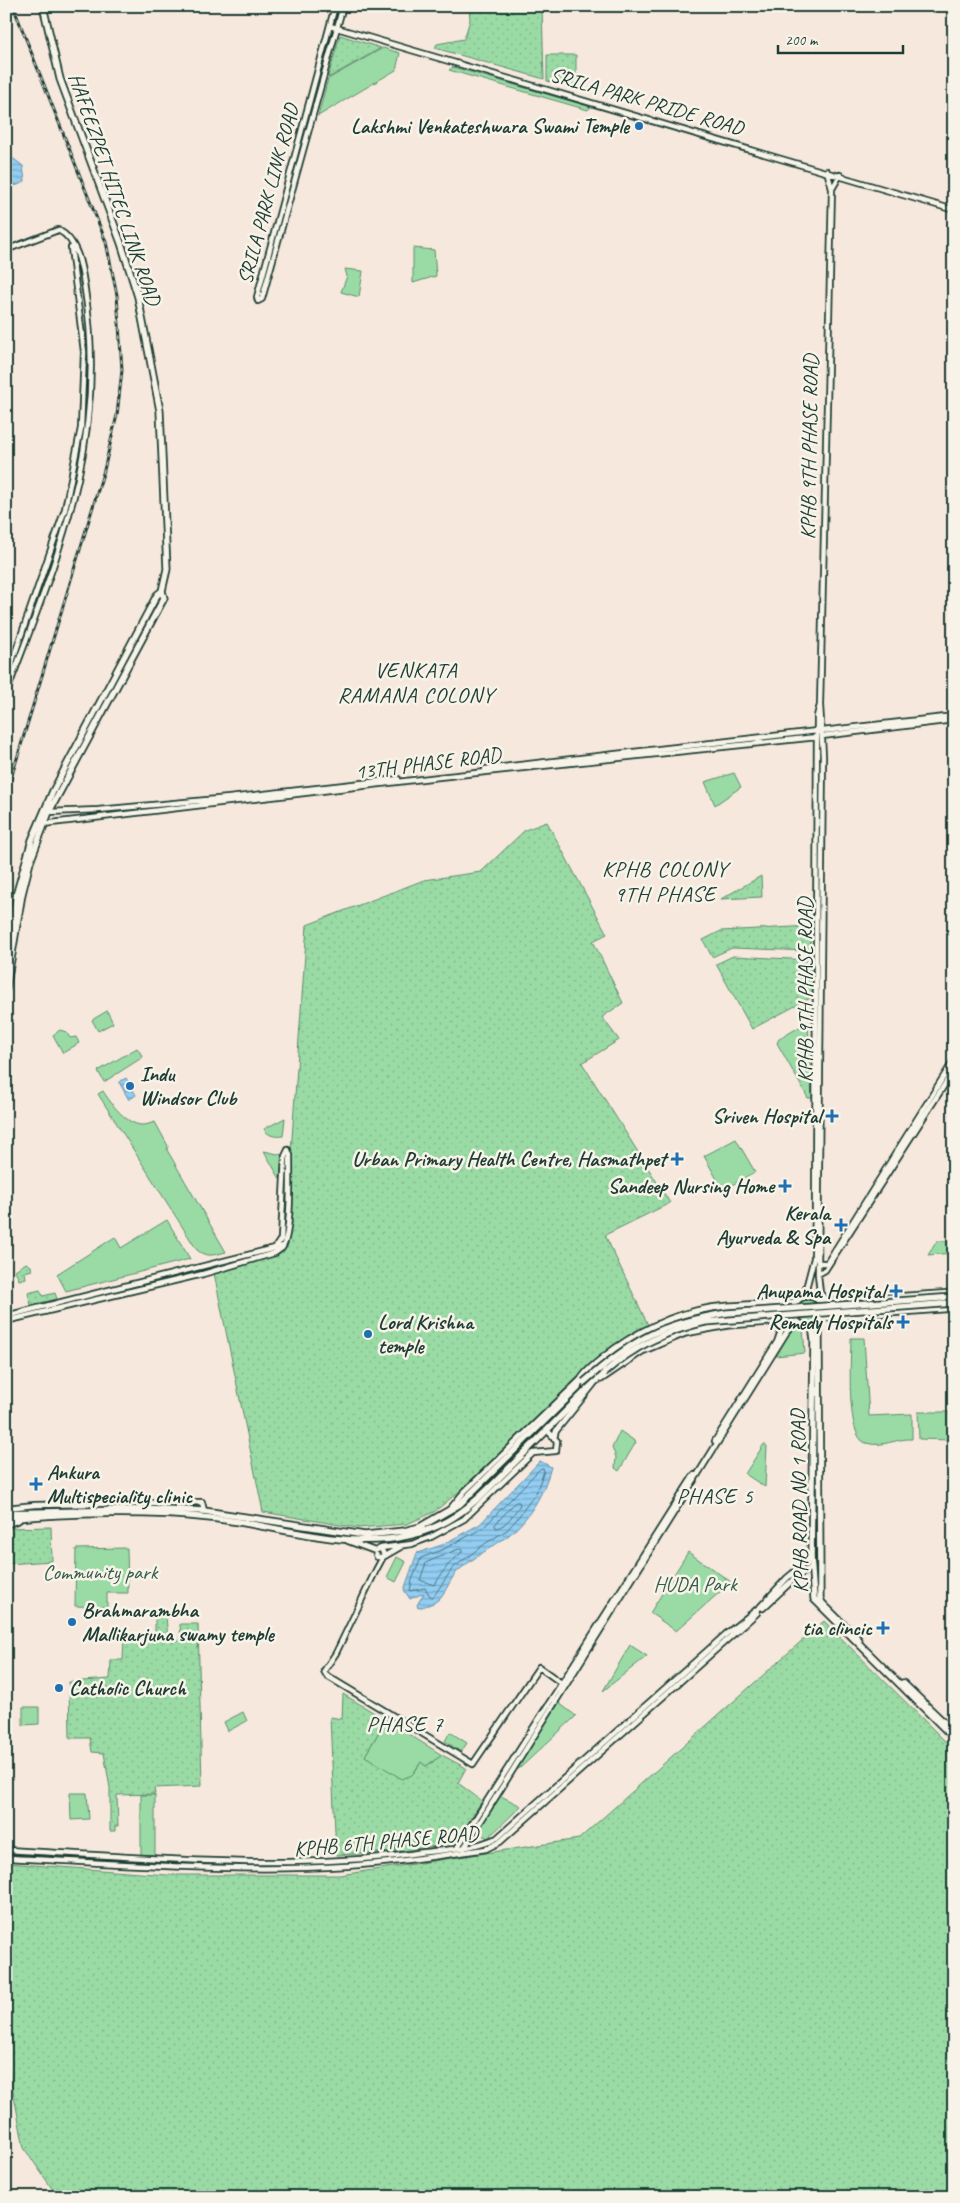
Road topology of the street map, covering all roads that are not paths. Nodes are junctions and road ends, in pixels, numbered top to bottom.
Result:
1 (43, 6) edge
2 (335, 6) edge
3 (343, 6) edge
4 (330, 26) junction
5 (337, 28) junction
6 (827, 171) junction
7 (840, 175) junction
8 (832, 189) junction
9 (954, 210) edge
10 (71, 245) junction
11 (6, 250) edge
12 (6, 679) edge
13 (6, 694) edge
14 (954, 718) edge
15 (819, 734) junction
16 (374, 783) junction
17 (93, 811) junction
18 (46, 812) junction
19 (94, 819) junction
20 (42, 824) junction
21 (6, 961) edge
22 (6, 989) edge
23 (954, 1060) edge
24 (954, 1070) edge
25 (280, 1246) junction
26 (819, 1263) junction
27 (818, 1274) junction
28 (954, 1293) edge
29 (946, 1294) junction
30 (804, 1296) junction
31 (954, 1297) edge
32 (795, 1302) junction
33 (820, 1302) junction
34 (829, 1302) junction
35 (954, 1303) edge
36 (749, 1306) junction
37 (954, 1308) edge
38 (947, 1309) junction
39 (28, 1313) junction
40 (6, 1316) edge
41 (820, 1320) junction
42 (6, 1321) edge
43 (777, 1322) junction
44 (797, 1322) junction
45 (750, 1324) junction
46 (812, 1326) junction
47 (595, 1382) junction
48 (580, 1384) junction
49 (549, 1428) junction
50 (554, 1438) junction
51 (6, 1508) edge
52 (204, 1511) junction
53 (6, 1513) edge
54 (24, 1517) junction
55 (6, 1519) edge
56 (6, 1525) edge
57 (348, 1540) junction
58 (402, 1546) junction
59 (381, 1548) junction
60 (375, 1553) junction
61 (383, 1557) junction
62 (812, 1558) junction
63 (812, 1567) junction
64 (376, 1570) junction
65 (896, 1678) junction
66 (563, 1685) junction
67 (954, 1732) edge
68 (954, 1738) edge
69 (464, 1847) junction
70 (457, 1848) junction
71 (6, 1850) edge
72 (462, 1852) junction
73 (455, 1853) junction
74 (6, 1858) edge
75 (332, 1864) junction

1 - 18 main road, HAFEEZPET HITEC LINK ROAD
2 - 4 street, SRILA PARK LINK ROAD
3 - 5 street
4 - 5 street, SRILA PARK PRIDE ROAD
4 - 5 street, SRILA PARK LINK ROAD
5 - 6 street, SRILA PARK PRIDE ROAD
6 - 7 street, SRILA PARK PRIDE ROAD
6 - 8 street, KPHB 9TH PHASE ROAD
7 - 8 street, KPHB 9TH PHASE ROAD
7 - 9 street, SRILA PARK PRIDE ROAD
8 - 15 street, KPHB 9TH PHASE ROAD
10 - 11 street
10 - 12 street
10 - 13 street
14 - 15 street, 13TH PHASE ROAD
15 - 16 street, 13TH PHASE ROAD
15 - 26 street, KPHB 9TH PHASE ROAD
15 - 30 street, KPHB 9TH PHASE ROAD
16 - 17 street, 13TH PHASE ROAD
16 - 19 street, 13TH PHASE ROAD
17 - 18 street, 13TH PHASE ROAD
17 - 19 street
18 - 20 main road, HAFEEZPET HITEC LINK ROAD
19 - 20 street, 13TH PHASE ROAD
20 - 21 main road
20 - 22 main road
23 - 26 street
24 - 27 street
25 - 25 street
25 - 39 street
26 - 27 street, KPHB 9TH PHASE ROAD
27 - 34 street, KPHB 9TH PHASE ROAD
28 - 29 main road
29 - 34 main road
29 - 38 main road
30 - 32 main road
30 - 33 main road
31 - 48 main road, bridge
32 - 36 main road
32 - 44 main road
33 - 34 main road
33 - 41 main road
35 - 47 main road, bridge
36 - 45 main road
36 - 48 main road
37 - 38 main road
38 - 41 main road
39 - 40 street
39 - 42 street
41 - 46 main road
41 - 65 main road
43 - 44 main road
43 - 45 main road
43 - 66 street, KPHB 6TH PHASE ROAD
44 - 46 main road
44 - 66 street, KPHB 6TH PHASE ROAD
45 - 47 main road
46 - 62 main road, KPHB ROAD NO 1 ROAD
47 - 49 main road
47 - 50 street
48 - 52 main road
49 - 50 street
49 - 57 main road
50 - 58 street
51 - 52 street
52 - 53 main road
54 - 55 main road
54 - 56 street
54 - 57 main road
57 - 60 street
58 - 59 street
58 - 61 street
59 - 60 street
59 - 61 street
60 - 61 street
60 - 64 street
61 - 64 street
62 - 63 main road, KPHB ROAD NO 1 ROAD
62 - 69 street, KPHB 6TH PHASE ROAD
63 - 65 main road, KPHB ROAD NO 1 ROAD
63 - 72 street, KPHB 6TH PHASE ROAD
64 - 66 street
65 - 67 main road
65 - 68 main road, KPHB ROAD NO 1 ROAD
66 - 69 street, KPHB 6TH PHASE ROAD
66 - 70 street, KPHB 6TH PHASE ROAD
69 - 70 street, KPHB 6TH PHASE ROAD
69 - 72 street
70 - 73 street
70 - 75 street, KPHB 6TH PHASE ROAD
71 - 75 street, KPHB 6TH PHASE ROAD
72 - 73 street, KPHB 6TH PHASE ROAD
73 - 75 street, KPHB 6TH PHASE ROAD
74 - 75 street, KPHB 6TH PHASE ROAD

